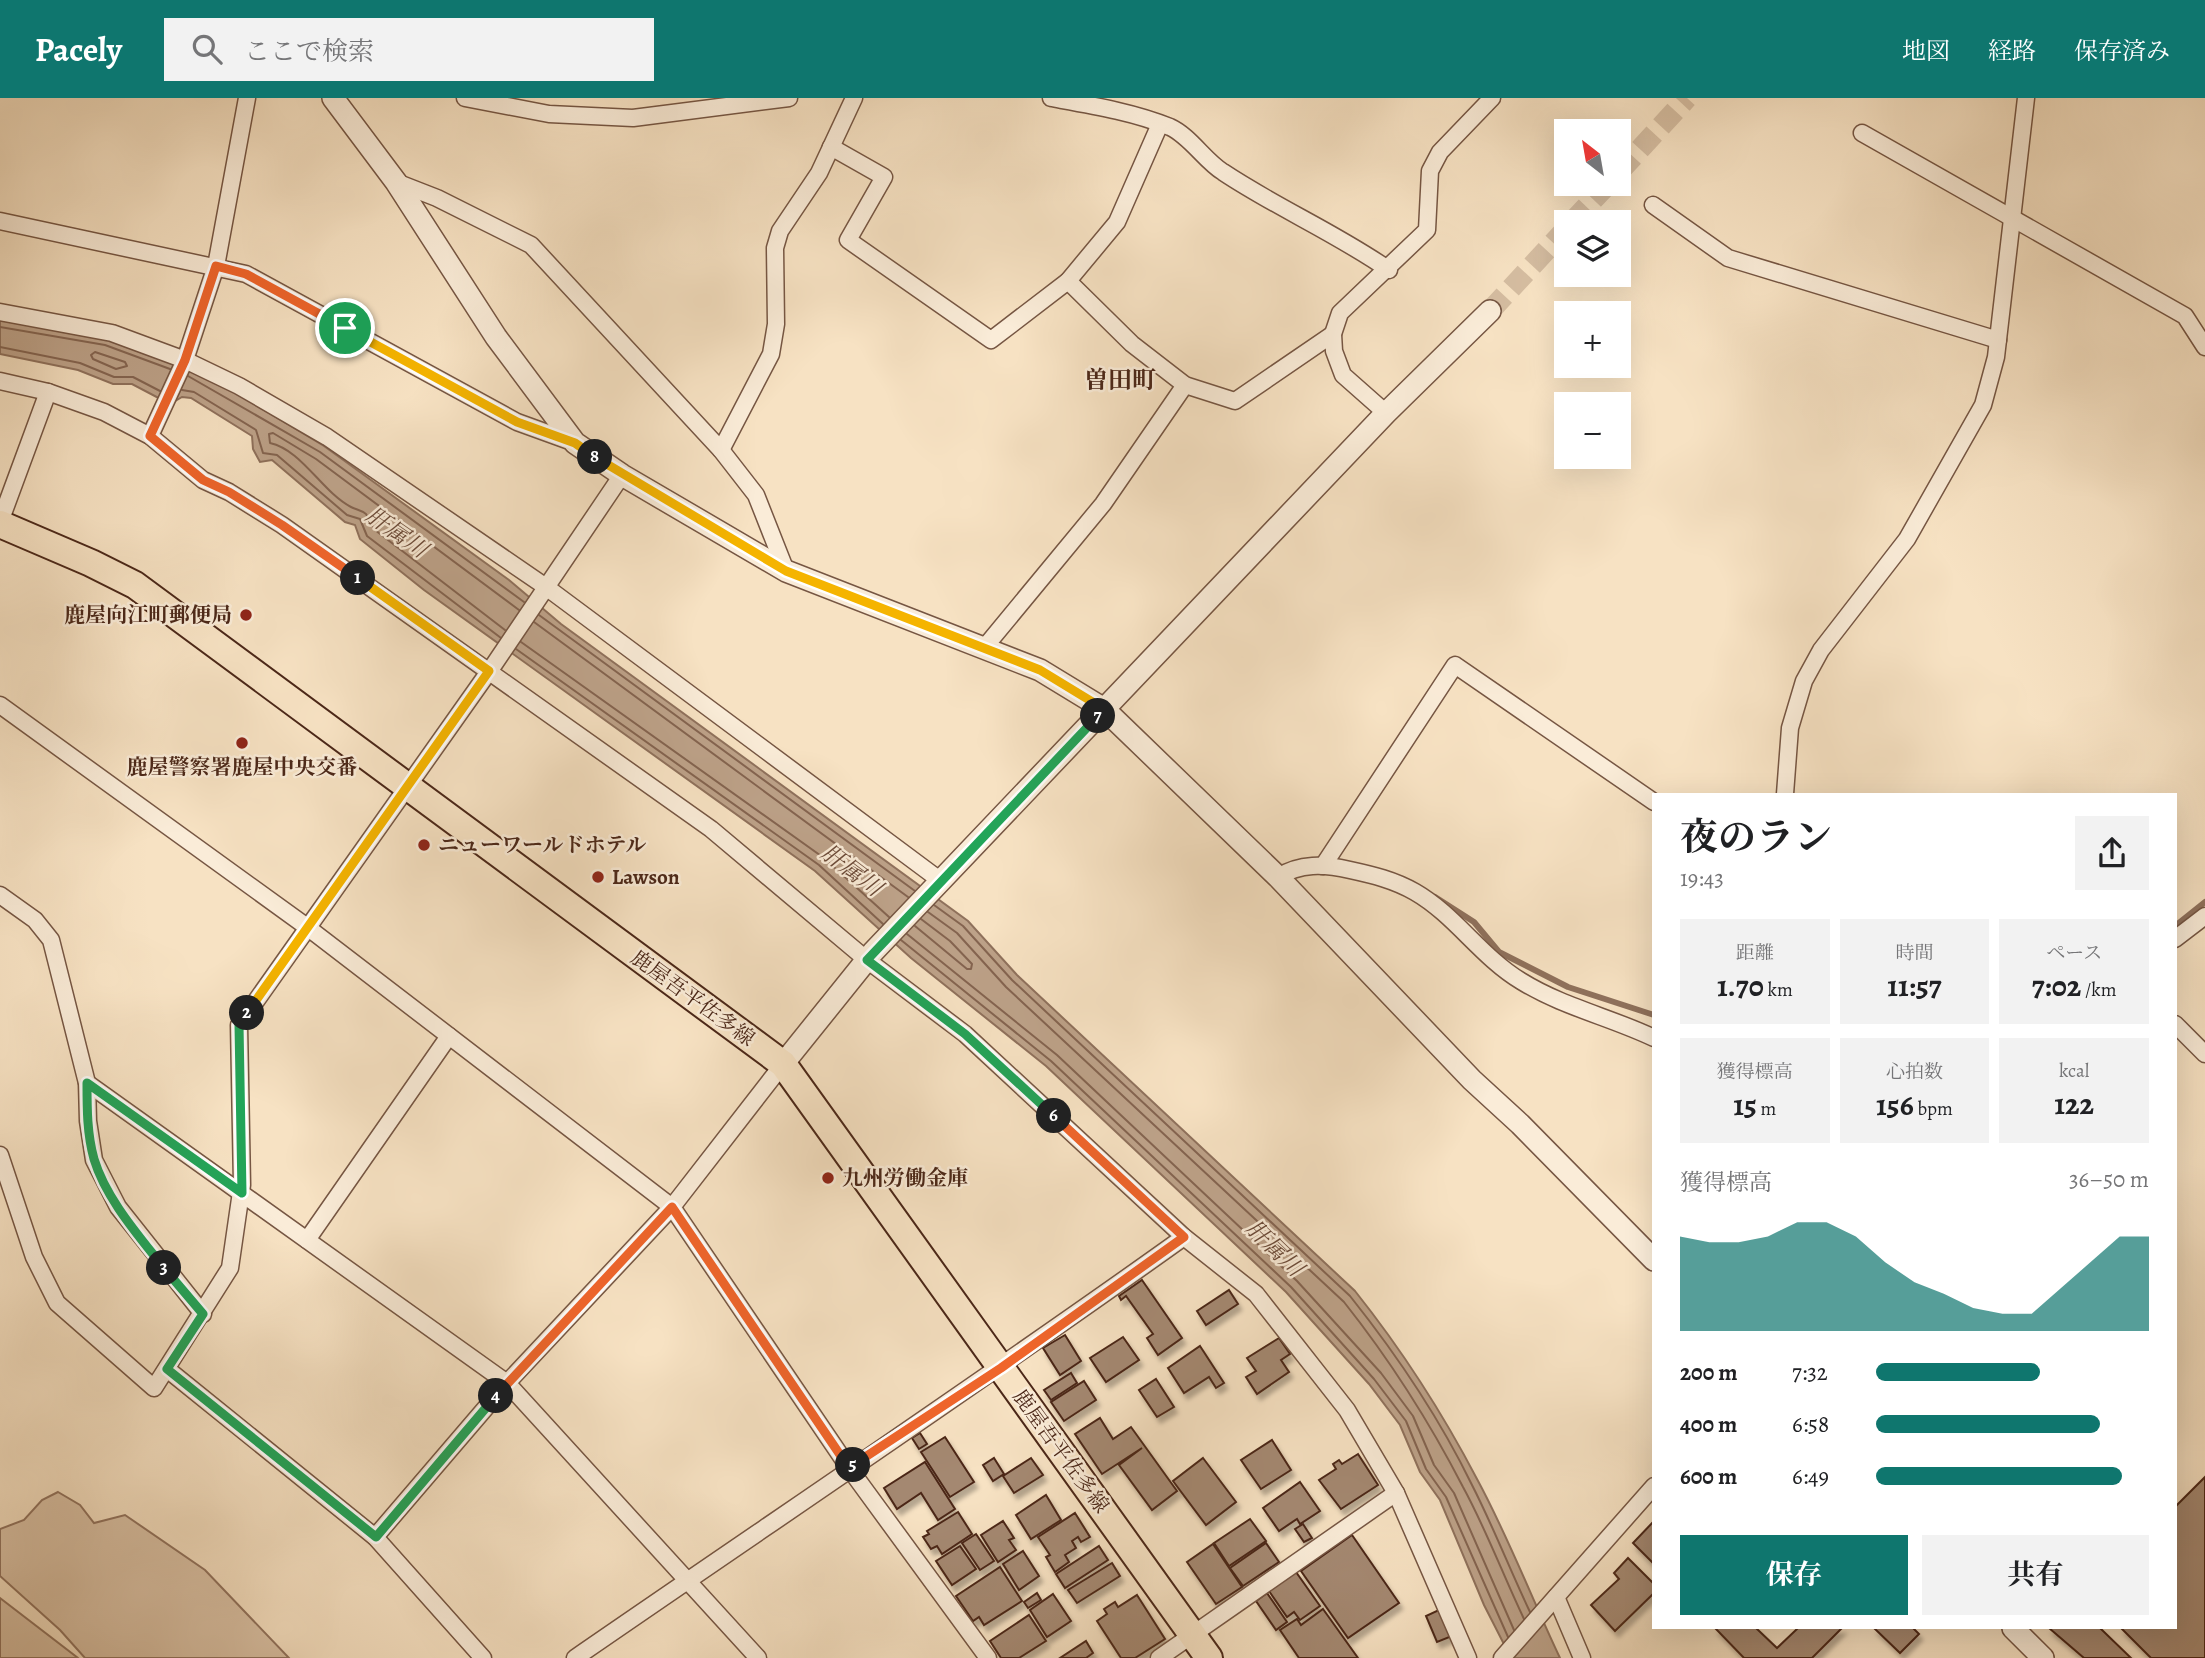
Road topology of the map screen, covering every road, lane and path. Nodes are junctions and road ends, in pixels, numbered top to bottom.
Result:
1 (247, 98) edge
2 (333, 98) edge
3 (465, 98) edge
4 (789, 98) edge
5 (854, 98) edge
6 (1051, 98) edge
7 (1492, 98) edge
8 (2026, 98) edge
9 (1160, 124) junction
10 (1862, 133) dead end
11 (831, 147) junction
12 (396, 182) junction
13 (1653, 205) dead end
14 (2012, 218) junction
15 (0, 221) edge
16 (216, 266) junction
17 (1389, 270) junction
18 (1068, 281) junction
19 (1490, 311) tunnel mouth
20 (0, 312) edge
21 (1333, 334) junction
22 (1998, 340) junction
23 (2205, 347) edge
24 (183, 365) junction
25 (0, 381) edge
26 (1185, 385) junction
27 (48, 392) junction
28 (1386, 413) junction
29 (150, 436) junction
30 (575, 443) junction
31 (721, 450) junction
32 (622, 475) junction
33 (0, 523) edge
34 (786, 571) junction
35 (543, 592) junction
36 (984, 648) junction
37 (492, 667) junction
38 (0, 705) edge
39 (1104, 709) junction
40 (406, 788) junction
41 (1785, 793) edge
42 (1652, 801) edge
43 (1323, 866) junction
44 (1278, 877) junction
45 (936, 886) junction
46 (0, 895) edge
47 (2205, 916) edge
48 (307, 927) junction
49 (2177, 937) edge
50 (870, 956) junction
51 (2177, 1026) edge
52 (449, 1036) junction
53 (1652, 1037) edge
54 (2205, 1054) edge
55 (783, 1064) junction
56 (87, 1083) junction
57 (0, 1155) edge
58 (242, 1193) junction
59 (672, 1207) junction
60 (1184, 1237) junction
61 (307, 1240) junction
62 (1652, 1258) edge
63 (203, 1314) junction
64 (1001, 1368) junction
65 (167, 1369) junction
66 (507, 1383) junction
67 (849, 1468) junction
68 (1652, 1488) edge
69 (1396, 1493) junction
70 (376, 1537) junction
71 (687, 1581) junction
72 (1551, 1603) junction
73 (2014, 1629) edge
74 (1192, 1635) junction
75 (483, 1658) edge
76 (575, 1658) edge
77 (758, 1658) edge
78 (988, 1658) edge
79 (1159, 1658) edge
80 (1209, 1658) edge
81 (1468, 1658) edge
82 (1502, 1658) edge
83 (1583, 1658) edge
84 (2043, 1658) edge

1 - 16 street
2 - 12 street
3 - 4 street
5 - 11 street
6 - 9 street
7 - 17 street
8 - 14 street
9 - 17 street
9 - 18 street
10 - 14 street
11 - 18 street
11 - 31 street
12 - 30 street
12 - 31 street
13 - 22 street
14 - 22 street
14 - 23 street
15 - 16 street
16 - 24 street
16 - 30 street
17 - 21 street
18 - 26 street
19 - 28 street
20 - 24 street
21 - 26 street
21 - 28 street
22 - 41 street
24 - 29 street
24 - 35 street
25 - 27 street
26 - 36 street
27 - 29 street
27 - 33 street
28 - 39 street
29 - 37 street
30 - 32 street
31 - 34 street
32 - 34 street
32 - 35 street
33 - 40 main road, 鹿屋吾平佐多線
34 - 36 street
35 - 37 street
35 - 45 street
36 - 39 street
37 - 40 street
37 - 50 street
38 - 48 street
39 - 44 street
39 - 45 street
40 - 48 street
40 - 55 main road, 鹿屋吾平佐多線
42 - 43 street
43 - 44 street
43 - 53 street
44 - 62 street
45 - 50 street
46 - 56 street
47 - 49 street
48 - 52 street
48 - 58 street
50 - 55 street
50 - 60 street
51 - 54 street
52 - 59 street
52 - 61 street
55 - 59 street
55 - 64 main road, 鹿屋吾平佐多線
56 - 58 street
56 - 63 street
57 - 65 street
58 - 61 street
58 - 63 street
59 - 66 street
59 - 67 street
60 - 64 street
60 - 69 street
61 - 66 street
63 - 65 street
64 - 67 street
64 - 74 main road, 鹿屋吾平佐多線
65 - 70 street
66 - 70 street
66 - 71 street
67 - 71 street
67 - 78 street
68 - 72 street
69 - 74 street
69 - 81 street
70 - 75 street
71 - 76 street
71 - 77 street
72 - 82 street
72 - 83 street
73 - 84 street
74 - 79 street
74 - 80 main road, 鹿屋吾平佐多線

